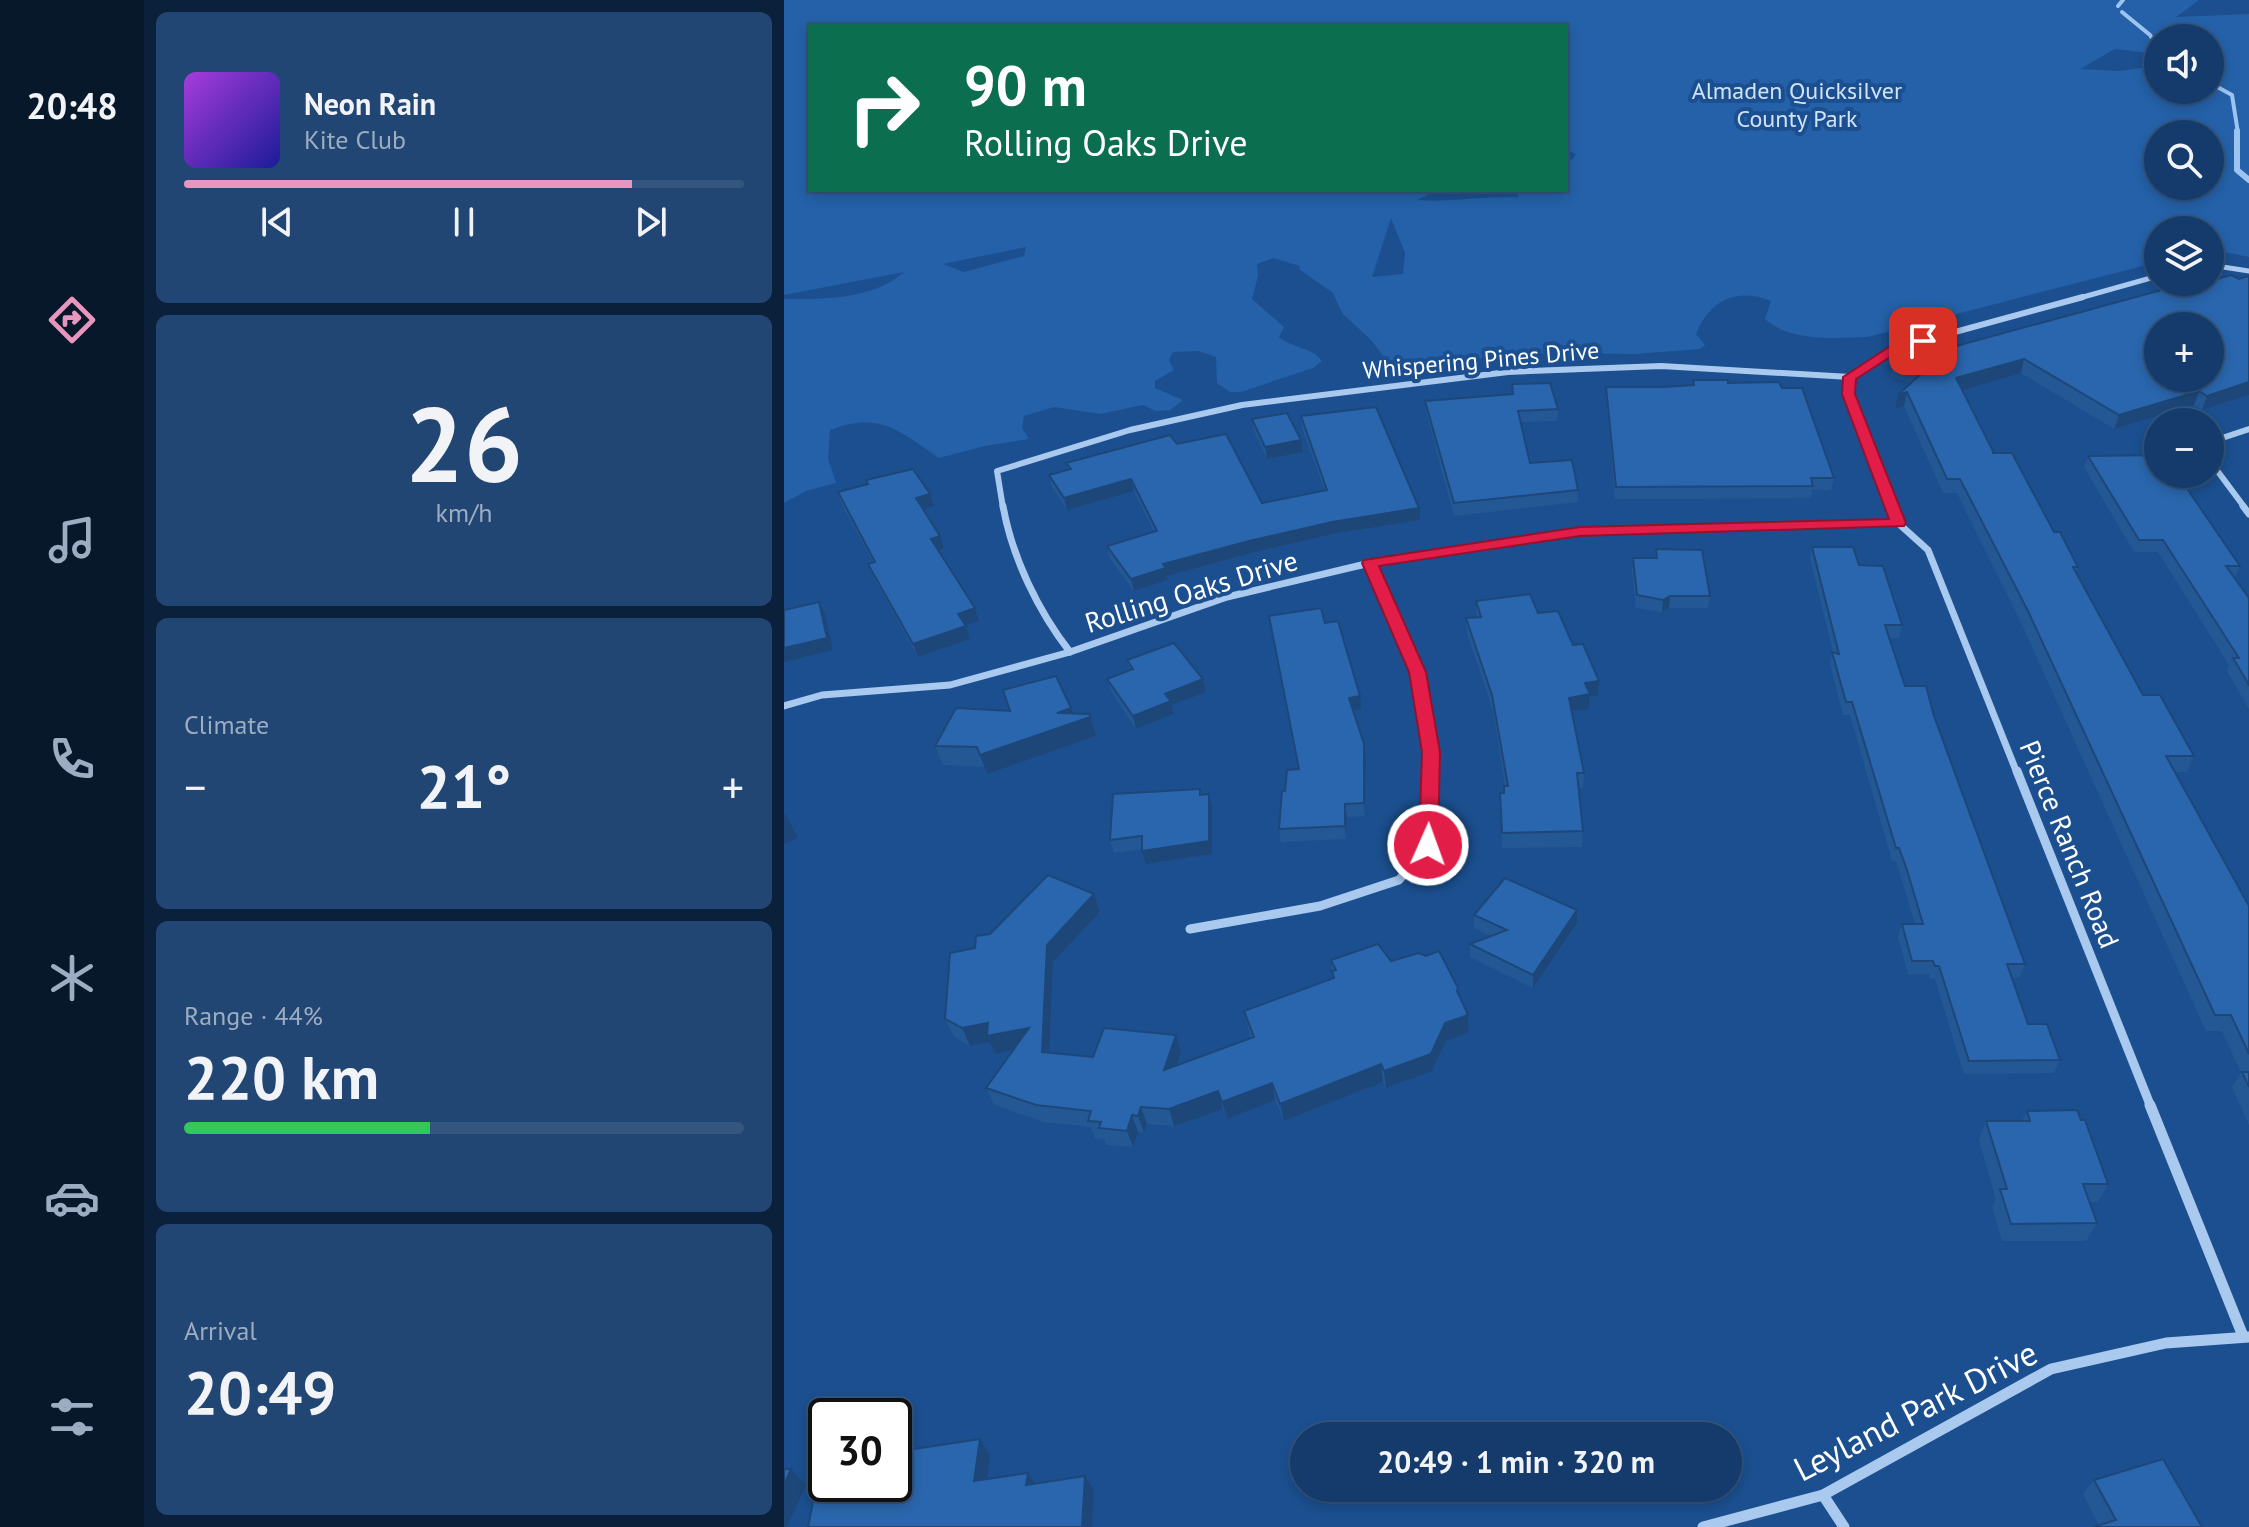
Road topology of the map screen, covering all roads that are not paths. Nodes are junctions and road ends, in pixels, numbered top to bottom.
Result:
1 (2224, 265) edge
2 (2249, 271) edge
3 (2144, 280) edge
4 (1850, 377) junction
5 (2249, 429) edge
6 (2224, 437) edge
7 (2224, 480) edge
8 (2249, 514) edge
9 (1898, 523) junction
10 (1370, 563) junction
11 (1070, 652) junction
12 (784, 706) edge
13 (1190, 929) dead end
14 (2246, 1337) edge
15 (1823, 1495) junction
16 (1703, 1527) edge
17 (1844, 1527) edge

1 - 2 street
3 - 4 street
4 - 9 street, Pierce Ranch Road
4 - 11 street, Whispering Pines Drive
5 - 6 street
7 - 8 street
9 - 10 street, Rolling Oaks Drive
9 - 14 street, Pierce Ranch Road
10 - 11 street, Rolling Oaks Drive
10 - 13 street
11 - 12 street, Rolling Oaks Drive
14 - 15 street, Leyland Park Drive
15 - 16 street, Leyland Park Drive
15 - 17 street

